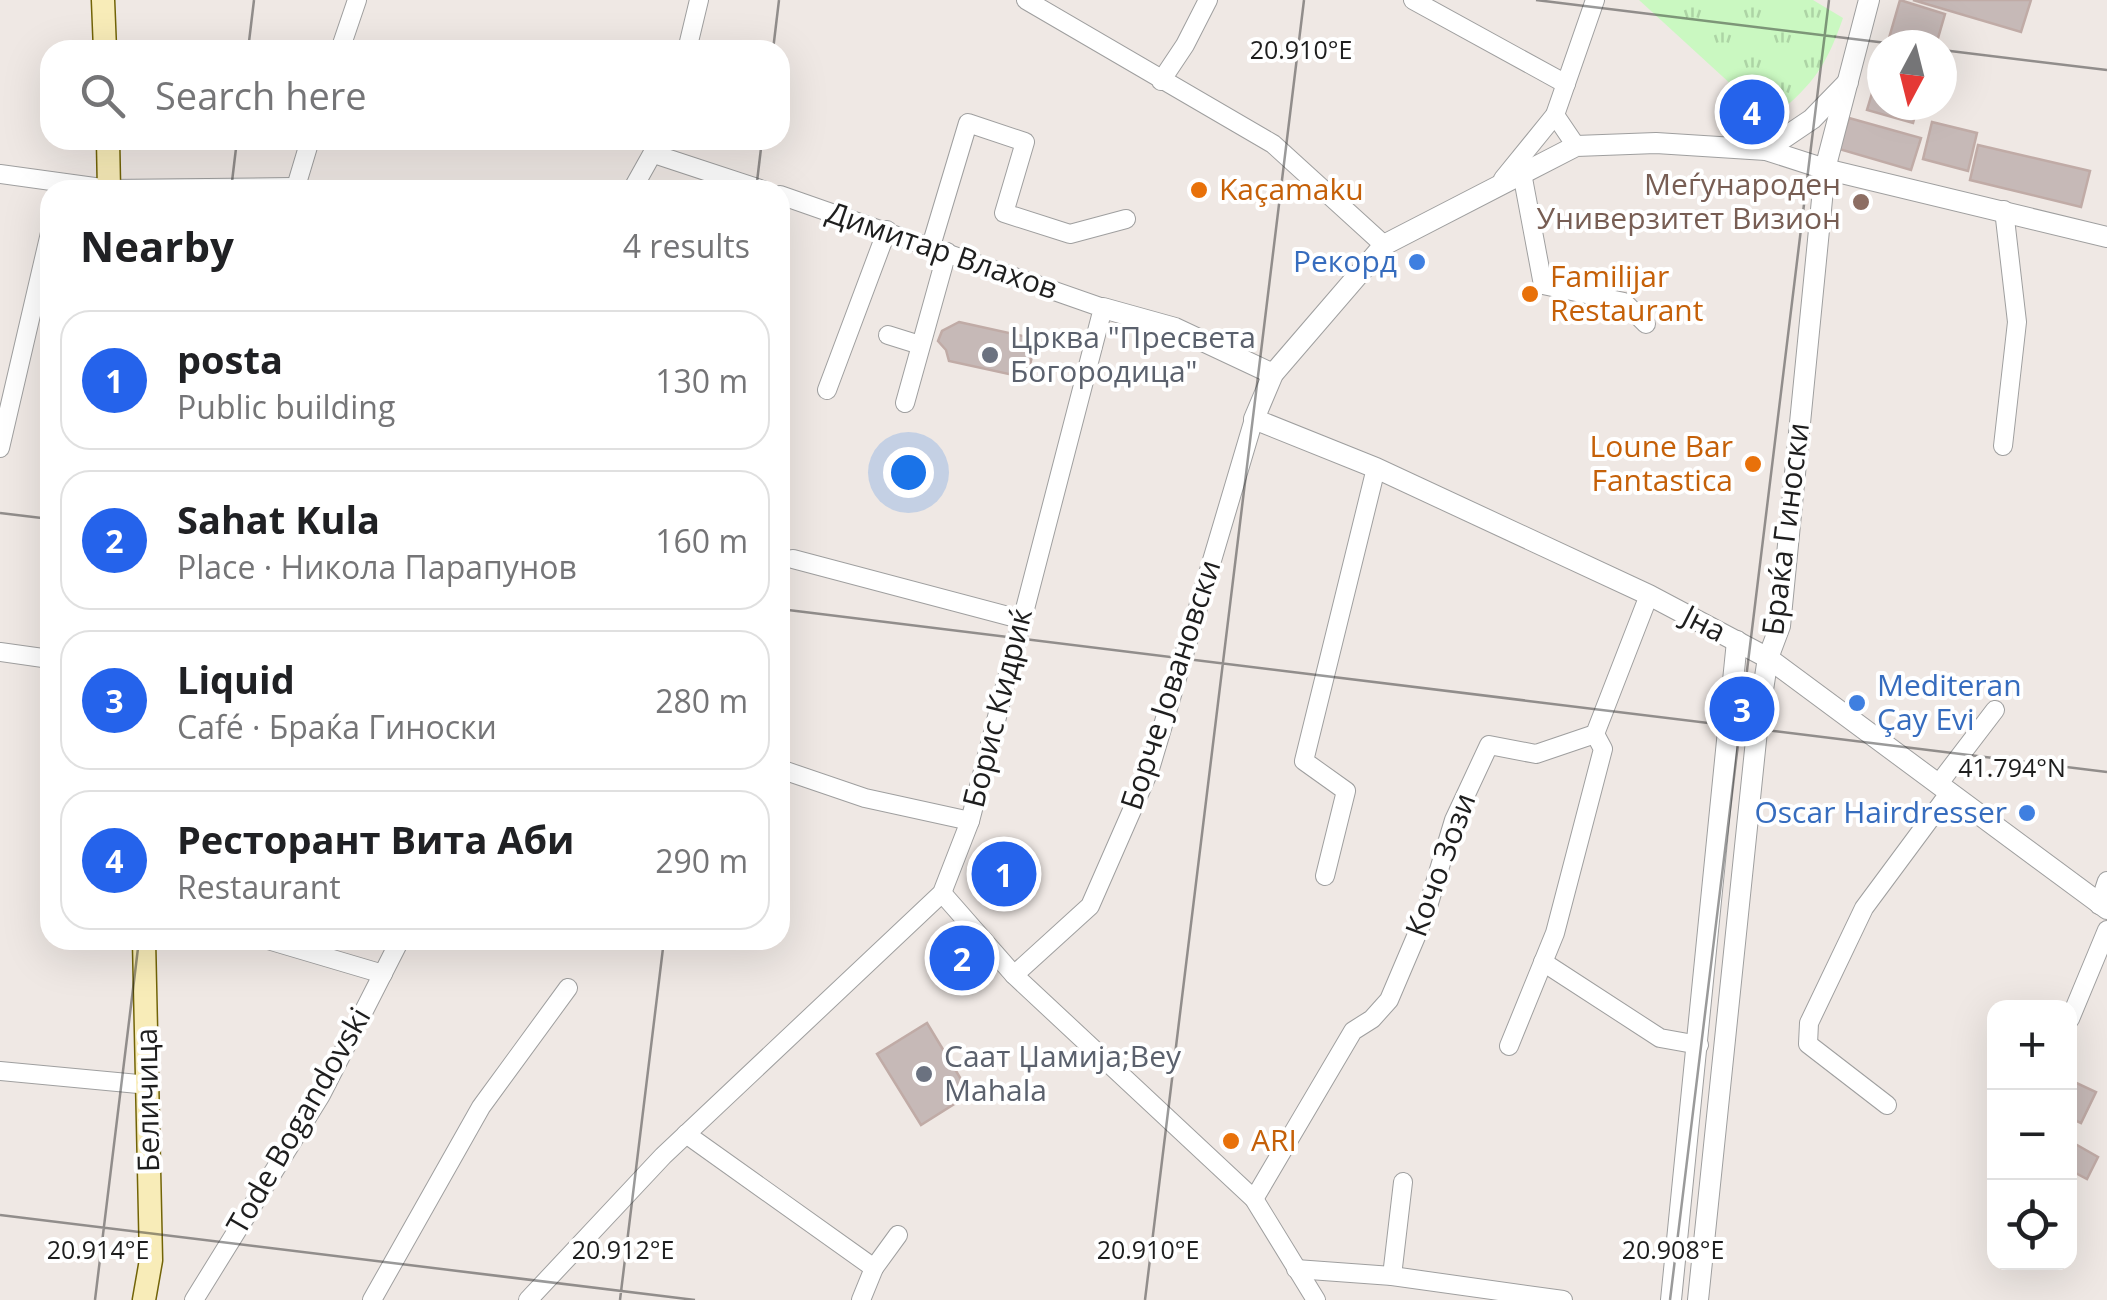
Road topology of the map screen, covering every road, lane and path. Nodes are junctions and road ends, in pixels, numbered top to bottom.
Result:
1 (104, 0) edge
2 (357, 0) edge
3 (699, 0) edge
4 (1026, 0) edge
5 (1208, 0) edge
6 (1413, 0) edge
7 (1595, 0) edge
8 (1869, 0) edge
9 (105, 40) edge
10 (343, 40) edge
11 (690, 40) edge
12 (1849, 80) junction
13 (1161, 81) junction
14 (1566, 84) junction
15 (1556, 114) junction
16 (1576, 146) junction
17 (108, 150) edge
18 (307, 150) edge
19 (655, 150) edge
20 (664, 150) edge
21 (1766, 150) junction
22 (1824, 169) junction
23 (1522, 173) junction
24 (0, 174) edge
25 (110, 180) edge
26 (297, 180) edge
27 (638, 180) edge
28 (738, 180) edge
29 (40, 182) edge
30 (1499, 184) junction
31 (790, 199) edge
32 (2004, 210) junction
33 (1126, 219) dead end
34 (887, 230) junction
35 (2107, 237) edge
36 (1384, 246) junction
37 (939, 249) junction
38 (40, 276) edge
39 (1103, 308) junction
40 (1646, 324) dead end
41 (888, 336) dead end
42 (920, 345) junction
43 (1273, 374) junction
44 (828, 390) dead end
45 (904, 404) dead end
46 (1254, 418) junction
47 (2003, 446) dead end
48 (0, 448) edge
49 (1376, 468) junction
50 (793, 559) dead end
51 (1648, 596) junction
52 (1020, 619) junction
53 (1737, 641) junction
54 (0, 652) edge
55 (40, 658) edge
56 (1768, 658) junction
57 (1995, 710) dead end
58 (1594, 734) junction
59 (790, 772) edge
60 (1945, 787) junction
61 (970, 821) junction
62 (1326, 876) dead end
63 (2107, 882) edge
64 (942, 893) junction
65 (2103, 907) edge
66 (2107, 930) edge
67 (144, 950) edge
68 (302, 950) edge
69 (395, 950) edge
70 (1543, 962) junction
71 (384, 974) junction
72 (1014, 975) junction
73 (568, 988) dead end
74 (2077, 1002) edge
75 (1509, 1046) dead end
76 (1699, 1046) junction
77 (0, 1071) edge
78 (148, 1085) junction
79 (1886, 1105) dead end
80 (686, 1134) junction
81 (1403, 1182) dead end
82 (1254, 1199) junction
83 (898, 1235) dead end
84 (152, 1260) junction
85 (874, 1268) junction
86 (1296, 1269) junction
87 (1392, 1276) junction
88 (144, 1300) edge
89 (162, 1300) edge
90 (194, 1300) edge
91 (372, 1300) edge
92 (528, 1300) edge
93 (860, 1300) edge
94 (1316, 1300) edge
95 (1562, 1300) edge
96 (1671, 1300) edge
97 (1698, 1300) edge

1 - 9 main road
2 - 10 street
3 - 11 street
4 - 13 street
5 - 13 street
6 - 14 street
7 - 14 street
8 - 12 street, Браќа Гиноски
12 - 21 street
12 - 22 street, Браќа Гиноски
13 - 36 street
14 - 15 street
15 - 16 street
15 - 30 street
16 - 21 street
16 - 23 street
17 - 25 main road
18 - 26 street
19 - 27 street
20 - 28 street
21 - 22 street
22 - 32 street
22 - 56 street, Браќа Гиноски
23 - 30 street
23 - 40 street
24 - 29 street
30 - 36 street
31 - 34 street, Димитар Влахов
32 - 35 street
32 - 47 street
33 - 37 street
34 - 37 street, Димитар Влахов
34 - 44 street
36 - 43 street
37 - 39 street, Димитар Влахов
37 - 42 street
38 - 48 street
39 - 43 street
39 - 52 street, Борис Кидриќ
41 - 42 street
42 - 45 street
43 - 46 street
46 - 49 street, Јна
46 - 72 street, Борче Јовановски
49 - 51 street, Јна
49 - 62 street
50 - 52 street
51 - 53 street, Јна
51 - 58 street
52 - 61 street, Борис Кидриќ
53 - 56 street, Јна
53 - 76 street, Браќа Гиноски
54 - 55 street
56 - 60 street, Јна
56 - 97 street, Браќа Гиноски
57 - 60 street
58 - 70 street
58 - 82 street, Кочо Зози
59 - 61 street
60 - 65 street, Јна
60 - 79 street
61 - 64 street, Борис Кидриќ
63 - 65 street
64 - 72 street
64 - 80 street, Борис Кидриќ
66 - 74 street
67 - 78 main road, Беличица
68 - 71 street
69 - 71 street, Tode Bogandovski
70 - 75 street
70 - 76 street
71 - 90 street, Tode Bogandovski
72 - 82 street
73 - 91 street
76 - 96 street, Браќа Гиноски
77 - 78 street
78 - 84 main road, Беличица
80 - 85 street
80 - 92 street, Борис Кидриќ
81 - 87 street
82 - 86 street
83 - 85 street
84 - 88 main road
84 - 89 main road
85 - 93 street
86 - 87 street
86 - 94 street
87 - 95 street

